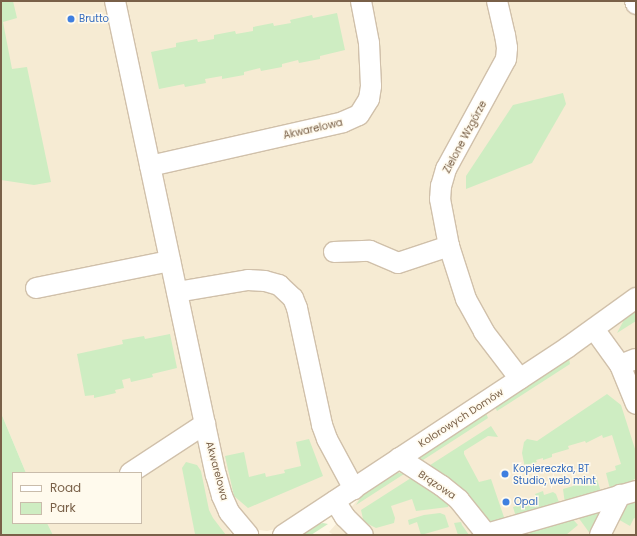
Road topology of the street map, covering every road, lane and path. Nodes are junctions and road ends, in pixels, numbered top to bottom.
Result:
1 (115, 1) edge
2 (361, 1) edge
3 (497, 1) edge
4 (150, 166) junction
5 (449, 246) junction
6 (334, 252) dead end
7 (170, 261) junction
8 (36, 288) dead end
9 (177, 292) junction
10 (636, 298) edge
11 (594, 329) junction
12 (628, 362) edge
13 (520, 379) junction
14 (636, 404) edge
15 (205, 424) junction
16 (399, 458) junction
17 (132, 472) edge
18 (354, 488) junction
19 (628, 493) edge
20 (334, 501) junction
21 (248, 535) edge
22 (283, 535) edge
23 (363, 535) edge
24 (486, 535) edge
25 (600, 535) edge

1 - 4 street, Akwarelowa
2 - 4 street, Akwarelowa
3 - 5 street, Zielone Wzgórze
4 - 7 street, Akwarelowa
5 - 6 street
5 - 13 street, Zielone Wzgórze
7 - 8 street
7 - 9 street, Akwarelowa
9 - 15 street, Akwarelowa
9 - 18 street
10 - 11 street, Kolorowych Domów
11 - 12 street
11 - 13 street, Kolorowych Domów
12 - 14 street
13 - 16 street, Kolorowych Domów
15 - 17 street
15 - 21 street, Akwarelowa
16 - 18 street, Kolorowych Domów
16 - 24 street, Brązowa
18 - 20 street, Kolorowych Domów
19 - 24 street
19 - 25 street
20 - 22 street, Kolorowych Domów
20 - 23 street

